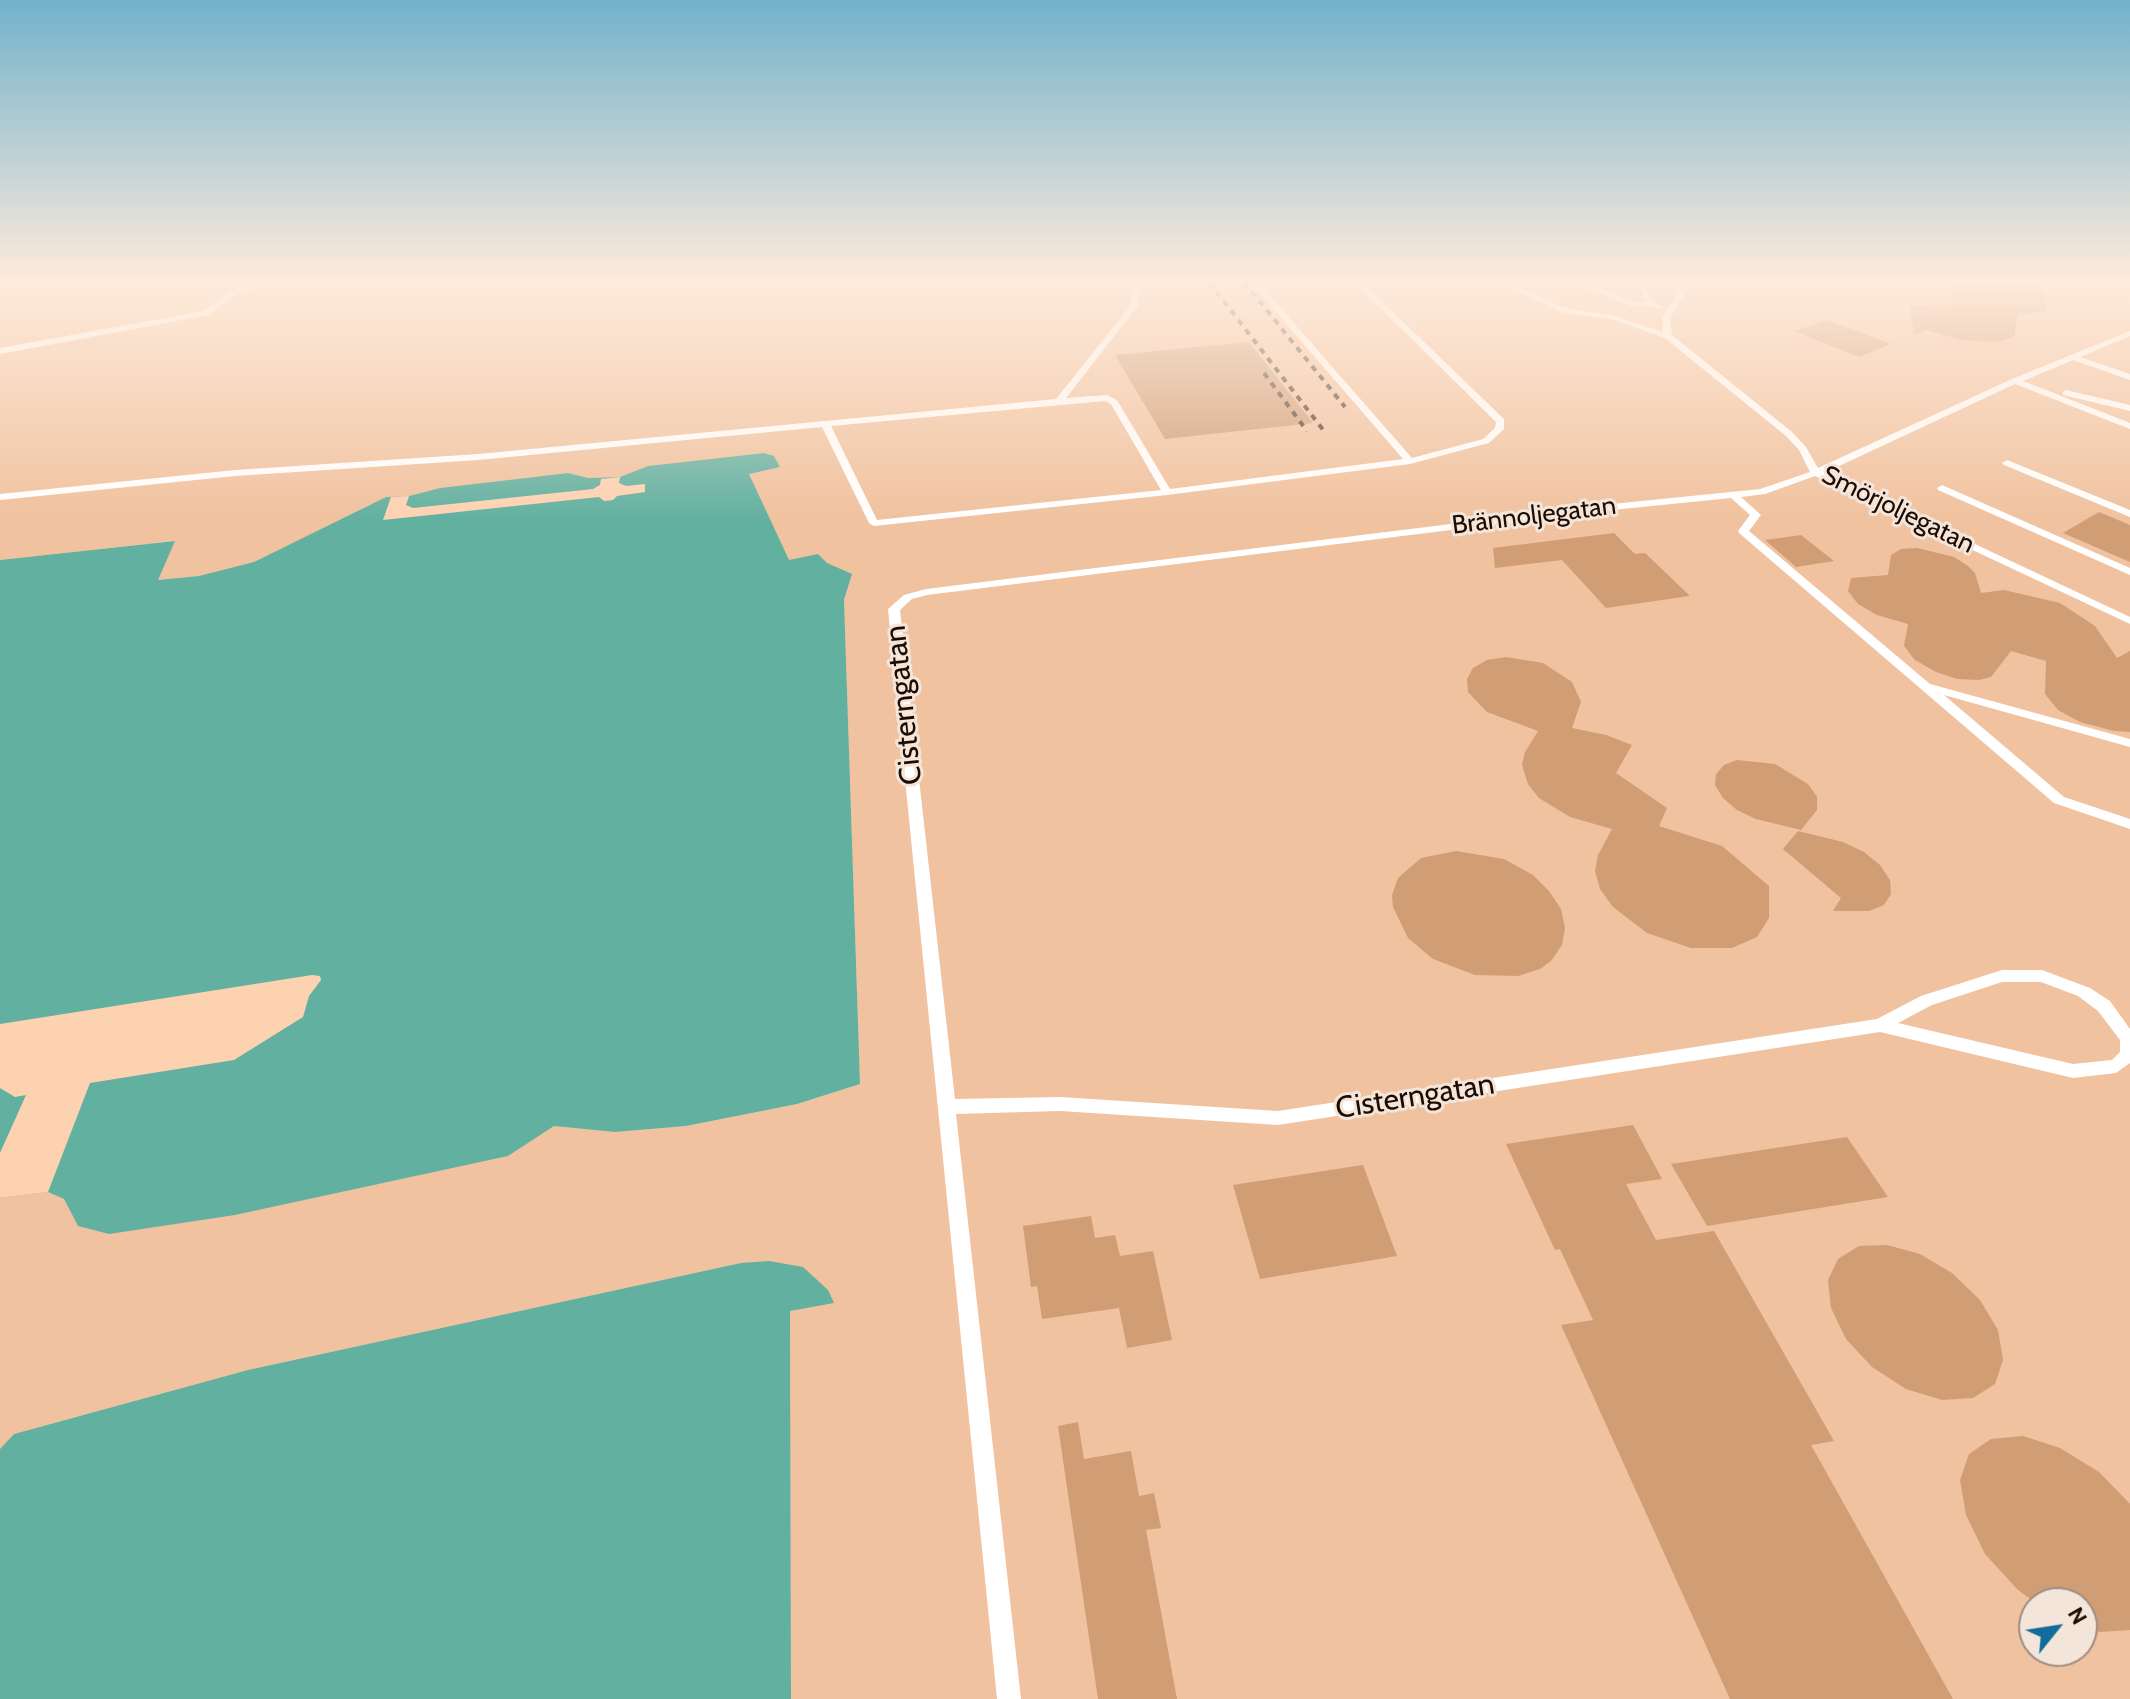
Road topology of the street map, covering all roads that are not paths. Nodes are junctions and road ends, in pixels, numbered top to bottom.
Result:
1 (1090, 361) edge
2 (1323, 361) edge
3 (1440, 361) edge
4 (1699, 361) edge
5 (2067, 361) edge
6 (2085, 361) edge
7 (2130, 377) edge
8 (2015, 381) junction
9 (1059, 401) junction
10 (2130, 408) edge
11 (825, 423) junction
12 (2130, 426) edge
13 (1410, 461) junction
14 (2007, 463) dead end
15 (1816, 473) junction
16 (1942, 488) dead end
17 (1167, 492) junction
18 (1733, 495) junction
19 (0, 497) edge
20 (2130, 514) edge
21 (2130, 572) edge
22 (908, 597) joint
23 (2130, 621) edge
24 (1924, 686) junction
25 (2130, 743) edge
26 (2130, 824) edge
27 (1880, 1025) junction
28 (947, 1107) junction
29 (1009, 1699) edge

1 - 9 lane
2 - 13 lane
3 - 13 lane
4 - 15 lane, Smörjoljegatan
5 - 8 lane, Brännoljegatan
6 - 7 lane
8 - 10 lane
8 - 12 lane
8 - 15 lane, Brännoljegatan
9 - 11 lane
9 - 17 lane
11 - 17 lane
11 - 19 lane
13 - 17 lane
14 - 20 lane
15 - 18 lane, Brännoljegatan
15 - 23 lane, Smörjoljegatan
16 - 21 lane
18 - 22 lane, Brännoljegatan
18 - 24 lane
22 - 28 lane, Cisterngatan
24 - 25 lane
24 - 26 lane
27 - 27 lane, Cisterngatan
27 - 28 lane, Cisterngatan
28 - 29 lane, Cisterngatan

